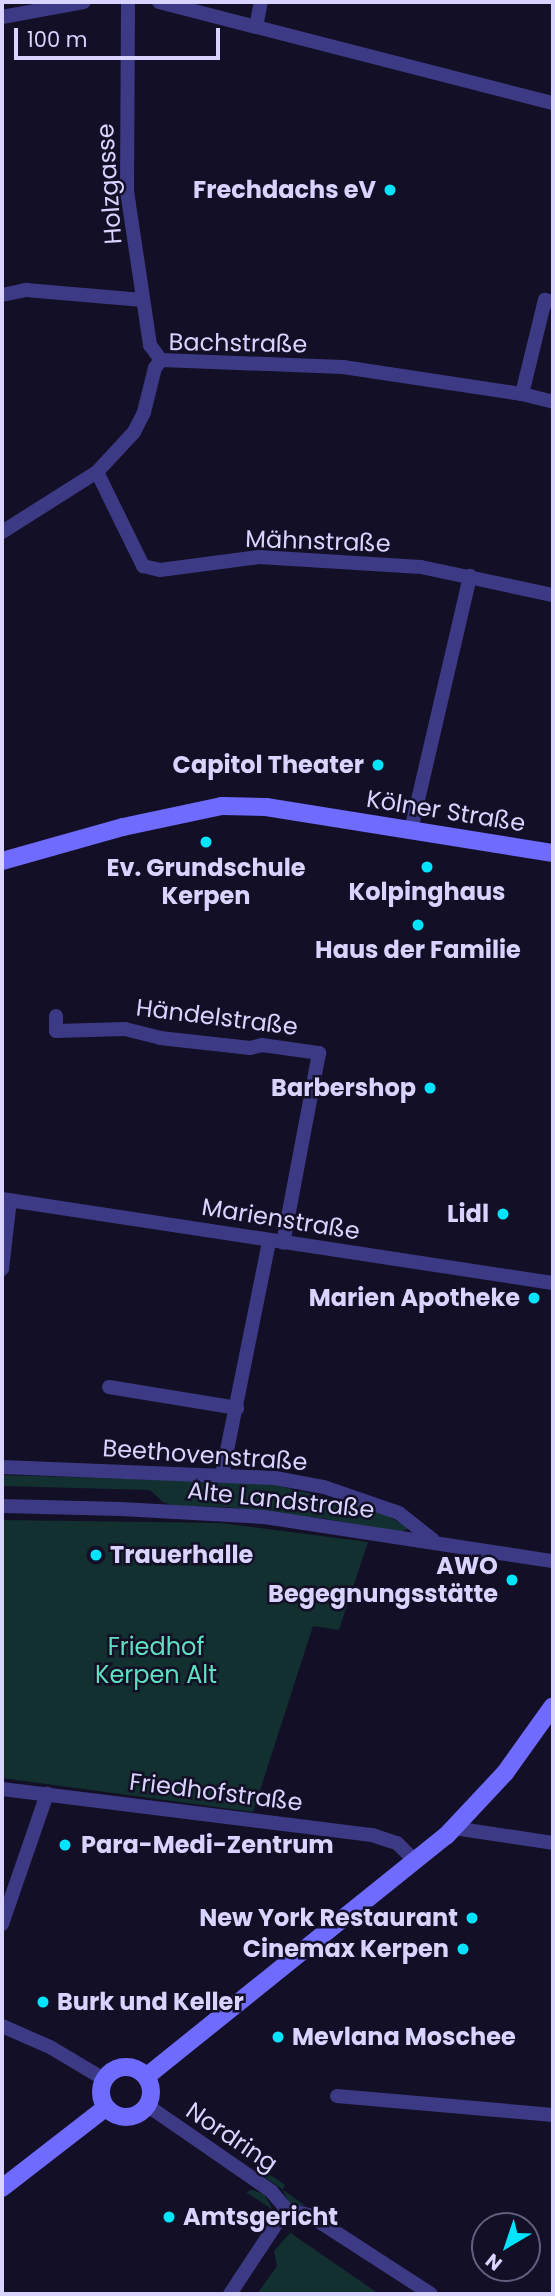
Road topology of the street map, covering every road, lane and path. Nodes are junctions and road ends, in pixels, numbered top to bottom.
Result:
1 (84, 2) edge
2 (128, 2) edge
3 (159, 2) edge
4 (261, 2) edge
5 (2, 17) edge
6 (256, 27) junction
7 (553, 103) edge
8 (2, 295) edge
9 (143, 300) junction
10 (553, 302) edge
11 (161, 360) junction
12 (522, 394) junction
13 (553, 402) edge
14 (97, 472) junction
15 (2, 532) edge
16 (470, 576) junction
17 (553, 595) edge
18 (411, 830) junction
19 (553, 853) edge
20 (2, 861) edge
21 (56, 1016) dead end
22 (6, 1199) edge
23 (276, 1242) junction
24 (2, 1269) edge
25 (553, 1283) edge
26 (109, 1387) dead end
27 (237, 1408) junction
28 (2, 1467) edge
29 (222, 1475) junction
30 (2, 1506) edge
31 (433, 1540) junction
32 (553, 1561) edge
33 (553, 1706) edge
34 (2, 1788) edge
35 (47, 1794) junction
36 (454, 1828) junction
37 (553, 1843) edge
38 (416, 1862) junction
39 (2, 1924) edge
40 (2, 2026) edge
41 (147, 2076) junction
42 (104, 2079) junction
43 (337, 2096) dead end
44 (148, 2106) junction
45 (105, 2108) junction
46 (553, 2115) edge
47 (2, 2188) edge
48 (286, 2209) junction
49 (230, 2294) edge
50 (431, 2294) edge

1 - 5 street
2 - 9 street, Holzgasse
3 - 6 street
4 - 6 street
6 - 7 street
8 - 9 street
9 - 11 street, Holzgasse
10 - 12 street
11 - 12 street, Bachstraße
11 - 14 street, Bachstraße
12 - 13 street, Bachstraße
14 - 15 street, Bachstraße
14 - 16 street, Mähnstraße
16 - 17 street, Mähnstraße
16 - 18 street
18 - 19 street, Kölner Straße
18 - 20 street, Kölner Straße
21 - 23 street, Händelstraße
22 - 23 street, Marienstraße
22 - 24 street
23 - 25 street, Marienstraße
23 - 27 street
26 - 27 street
27 - 29 street
28 - 29 street, Beethovenstraße
29 - 31 street, Beethovenstraße
30 - 31 street, Alte Landstraße
31 - 32 street, Alte Landstraße
33 - 36 street
34 - 35 street, Friedhofstraße
35 - 38 street, Friedhofstraße
35 - 39 street
36 - 37 street
36 - 38 street
38 - 41 street
40 - 42 street
41 - 42 street
41 - 44 street
42 - 45 street
43 - 46 street
44 - 45 street
44 - 48 street, Nordring
45 - 47 street
48 - 49 street
48 - 50 street, Nordring

